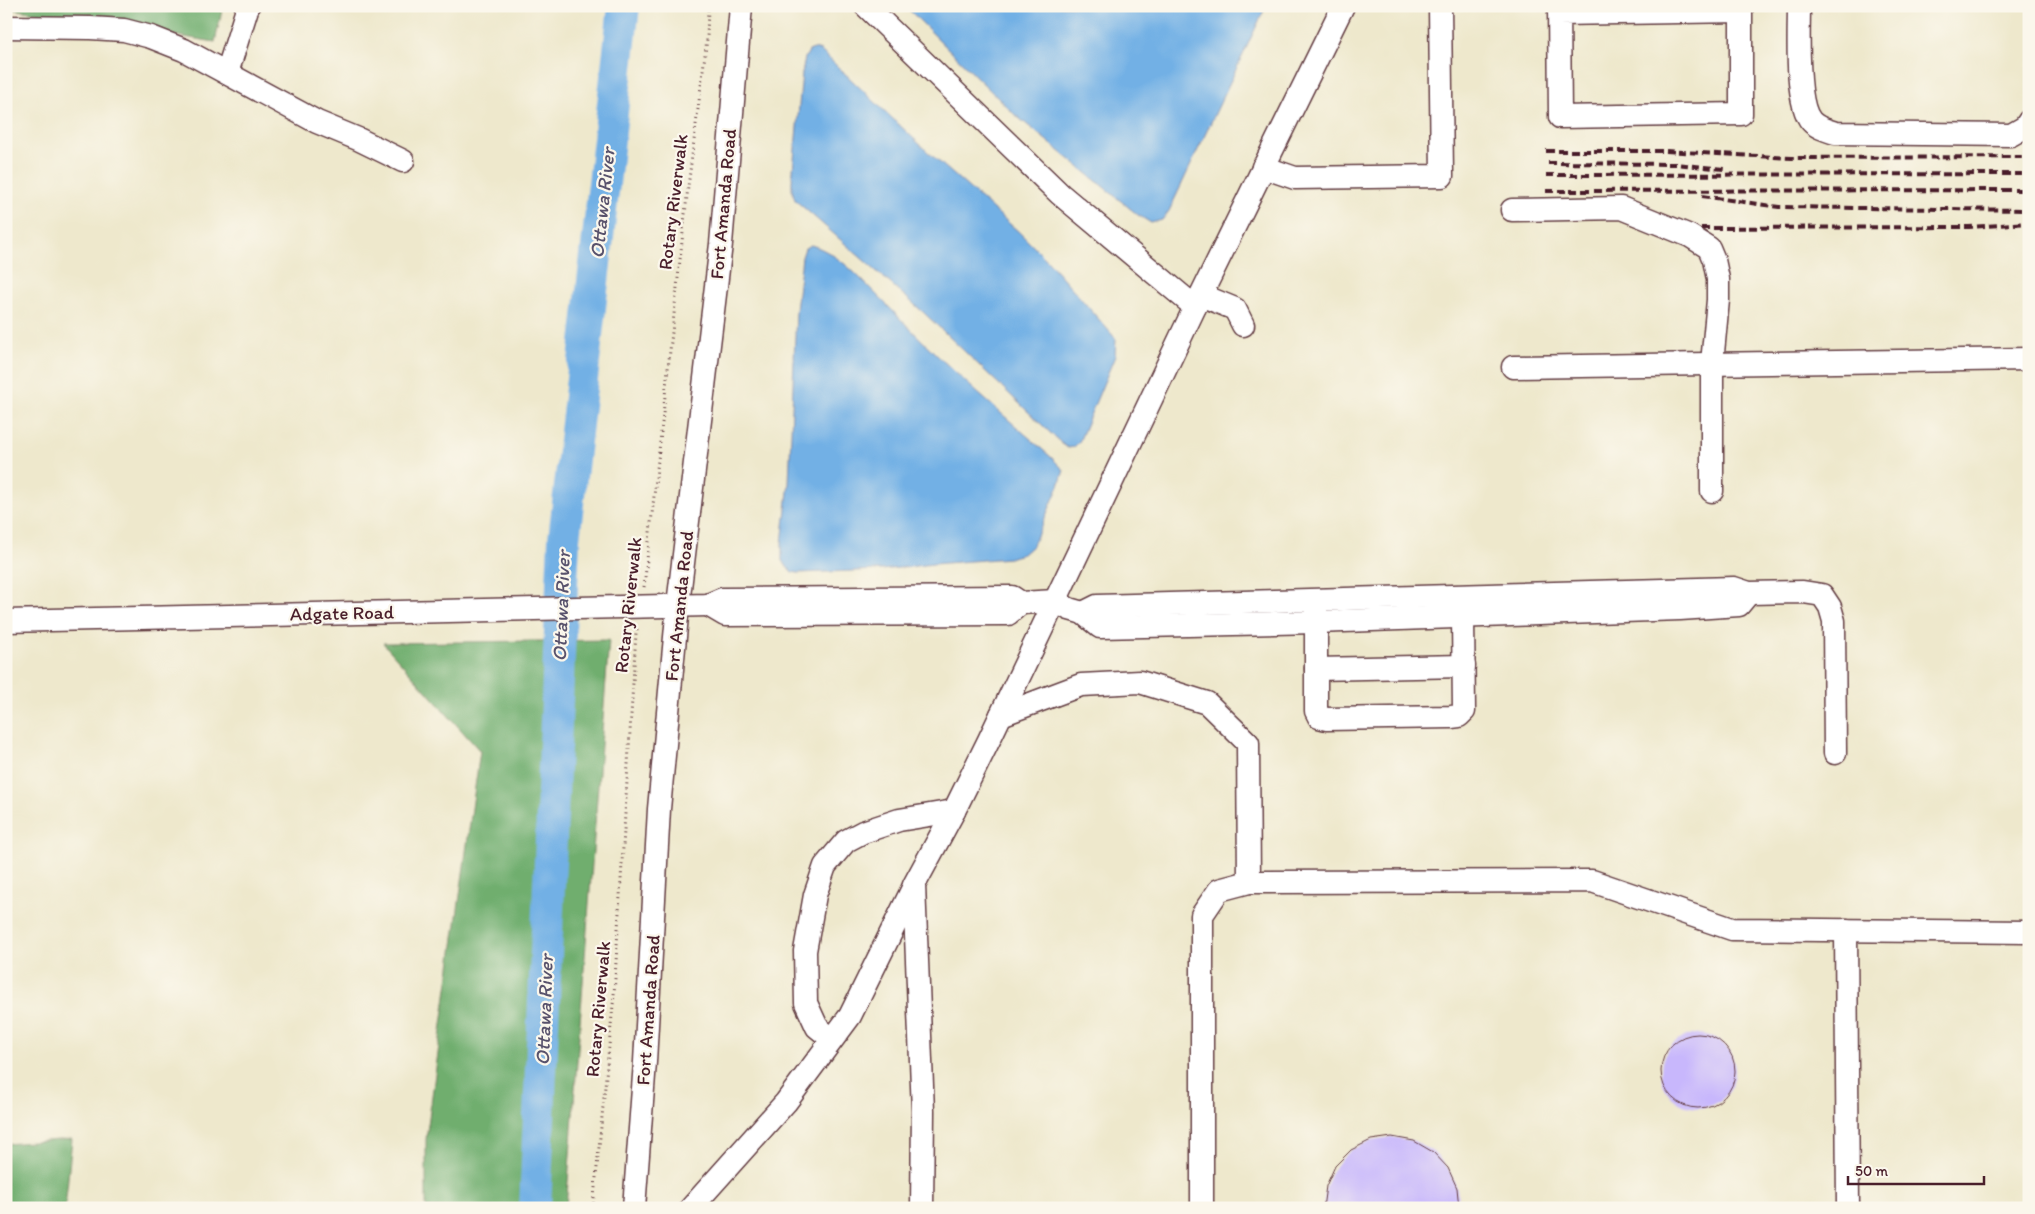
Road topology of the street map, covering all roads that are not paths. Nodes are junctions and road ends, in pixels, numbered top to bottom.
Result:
1 (248, 6) edge
2 (741, 6) edge
3 (866, 6) edge
4 (1343, 6) edge
5 (1440, 6) edge
6 (1799, 6) edge
7 (1559, 10) edge
8 (6, 26) edge
9 (227, 72) junction
10 (2029, 121) edge
11 (402, 161) dead end
12 (1263, 167) junction
13 (1512, 210) dead end
14 (1198, 301) junction
15 (1243, 325) dead end
16 (2029, 358) edge
17 (1712, 363) junction
18 (1513, 367) dead end
19 (1712, 491) dead end
20 (1055, 601) junction
21 (678, 605) junction
22 (1462, 606) junction
23 (1316, 611) junction
24 (6, 621) edge
25 (1464, 666) junction
26 (1316, 669) junction
27 (1001, 715) junction
28 (1835, 753) dead end
29 (954, 810) junction
30 (1249, 882) junction
31 (914, 885) junction
32 (1846, 930) junction
33 (2029, 932) edge
34 (832, 1039) junction
35 (634, 1208) edge
36 (691, 1208) edge
37 (922, 1208) edge
38 (1202, 1208) edge
39 (1848, 1208) edge

1 - 9 street
2 - 21 street, Fort Amanda Road
3 - 14 street
4 - 12 street
5 - 12 street
6 - 10 street
7 - 7 street
8 - 9 street
9 - 11 street
12 - 14 street
13 - 17 street
14 - 15 street
14 - 20 street
16 - 17 street
17 - 18 street
17 - 19 street
20 - 21 street, Adgate Road
20 - 23 street
20 - 27 street
21 - 24 street, Adgate Road
21 - 35 street, Fort Amanda Road
22 - 23 street
22 - 25 street
22 - 28 street
23 - 26 street
25 - 26 street
25 - 26 street
27 - 29 street
27 - 30 street
29 - 31 street
29 - 34 street
30 - 32 street
30 - 38 street
31 - 34 street
31 - 37 street
32 - 33 street
32 - 39 street
34 - 36 street

